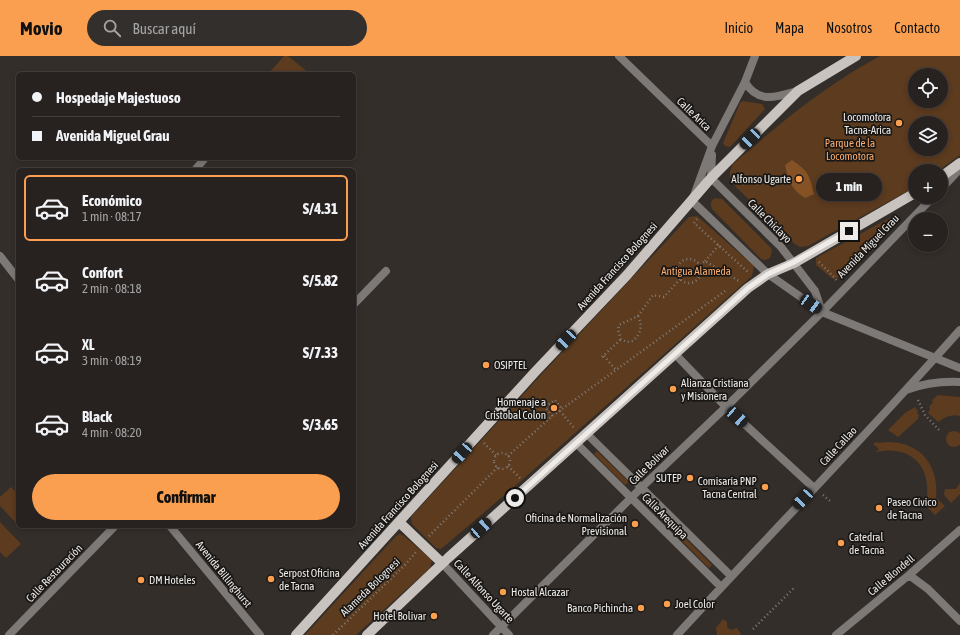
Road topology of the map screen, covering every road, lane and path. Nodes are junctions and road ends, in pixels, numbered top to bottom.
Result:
1 (619, 56) edge
2 (755, 56) edge
3 (856, 56) edge
4 (745, 82) junction
5 (798, 91) junction
6 (712, 146) junction
7 (203, 160) edge
8 (960, 163) edge
9 (197, 168) edge
10 (960, 169) edge
11 (948, 172) edge
12 (711, 178) junction
13 (948, 181) edge
14 (908, 197) edge
15 (692, 201) junction
16 (926, 204) edge
17 (699, 218) dead end
18 (719, 245) junction
19 (0, 256) edge
20 (816, 258) dead end
21 (705, 261) junction
22 (794, 262) junction
23 (700, 265) junction
24 (751, 270) dead end
25 (386, 271) dead end
26 (748, 273) junction
27 (768, 274) junction
28 (16, 276) edge
29 (680, 279) junction
30 (740, 281) junction
31 (733, 285) dead end
32 (727, 290) dead end
33 (842, 290) junction
34 (356, 302) edge
35 (822, 312) junction
36 (638, 316) junction
37 (960, 330) edge
38 (621, 339) junction
39 (675, 354) junction
40 (935, 358) junction
41 (960, 368) edge
42 (616, 370) junction
43 (960, 382) edge
44 (904, 390) junction
45 (522, 400) dead end
46 (918, 400) dead end
47 (545, 407) junction
48 (726, 407) junction
49 (561, 410) junction
50 (552, 416) junction
51 (575, 430) dead end
52 (940, 431) dead end
53 (586, 433) junction
54 (483, 442) dead end
55 (576, 443) junction
56 (497, 456) junction
57 (508, 456) junction
58 (508, 466) junction
59 (498, 467) junction
60 (520, 478) dead end
61 (641, 488) junction
62 (814, 488) junction
63 (823, 495) dead end
64 (631, 498) junction
65 (831, 502) dead end
66 (399, 522) junction
67 (113, 528) edge
68 (172, 528) edge
69 (960, 530) edge
70 (428, 537) dead end
71 (878, 547) dead end
72 (418, 550) dead end
73 (887, 555) dead end
74 (442, 563) junction
75 (909, 575) junction
76 (731, 576) junction
77 (721, 587) junction
78 (794, 588) dead end
79 (960, 621) edge
80 (502, 626) junction
81 (753, 629) dead end
82 (9, 635) edge
83 (260, 635) edge
84 (296, 635) edge
85 (333, 635) edge
86 (367, 635) edge
87 (492, 635) edge
88 (509, 635) edge
89 (677, 635) edge
90 (836, 635) edge

1 - 6 street, Calle Arica
2 - 4 street
3 - 5 main road
4 - 5 street
4 - 6 street
5 - 12 main road
6 - 12 street
6 - 15 street, Calle Arica
7 - 9 street
8 - 11 main road
10 - 13 street
12 - 15 main road, Avenida Francisco Bolognesi
12 - 22 street, Calle Chiclayo
14 - 22 main road, Avenida Miguel Grau
15 - 27 street
15 - 66 main road, Avenida Francisco Bolognesi
16 - 33 street, Avenida Miguel Grau
17 - 18 path
18 - 21 path
18 - 26 path
19 - 28 street
20 - 33 path
21 - 23 path
21 - 30 path
22 - 27 main road
22 - 35 street, Calle Chiclayo
23 - 29 path
23 - 29 path
24 - 26 path
25 - 34 street
26 - 30 path
27 - 35 street
27 - 39 main road
29 - 36 path
30 - 31 path
32 - 42 path
33 - 35 street, Avenida Miguel Grau
35 - 40 street
35 - 48 street, Calle Bolívar
36 - 38 path
36 - 38 path
37 - 40 street, Calle Callao
38 - 42 path
39 - 48 street
39 - 53 main road
40 - 41 street
40 - 44 street, Calle Callao
42 - 49 path
43 - 44 street
44 - 62 street, Calle Callao
45 - 47 path
46 - 52 path
47 - 49 path
47 - 50 path
48 - 61 street, Calle Bolívar
48 - 62 street
49 - 50 path
49 - 51 path
50 - 57 path
53 - 55 main road
53 - 61 street, Calle Arequipa
54 - 56 path
55 - 64 street, Calle Arequipa
55 - 74 main road
56 - 57 path
56 - 59 path
57 - 58 path
58 - 59 path
58 - 60 path
59 - 70 path
61 - 64 street, Calle Bolívar
61 - 76 street, Calle Arequipa
62 - 76 street, Calle Callao
63 - 65 path
64 - 77 street, Calle Arequipa
64 - 80 street, Calle Bolívar
66 - 74 main road
66 - 84 main road, Avenida Francisco Bolognesi
67 - 82 street, Calle Restauración
68 - 83 street, Avenida Billinghurst
69 - 75 street, Calle Blondell
71 - 73 path
72 - 85 path, Alameda Bolognesi
74 - 80 street, Calle Alfonso Ugarte
74 - 86 main road
75 - 79 street
75 - 90 street, Calle Blondell
76 - 77 street, Calle Callao
77 - 89 street, Calle Callao
78 - 81 path
80 - 87 street, Calle Bolívar
80 - 88 street, Calle Alfonso Ugarte

